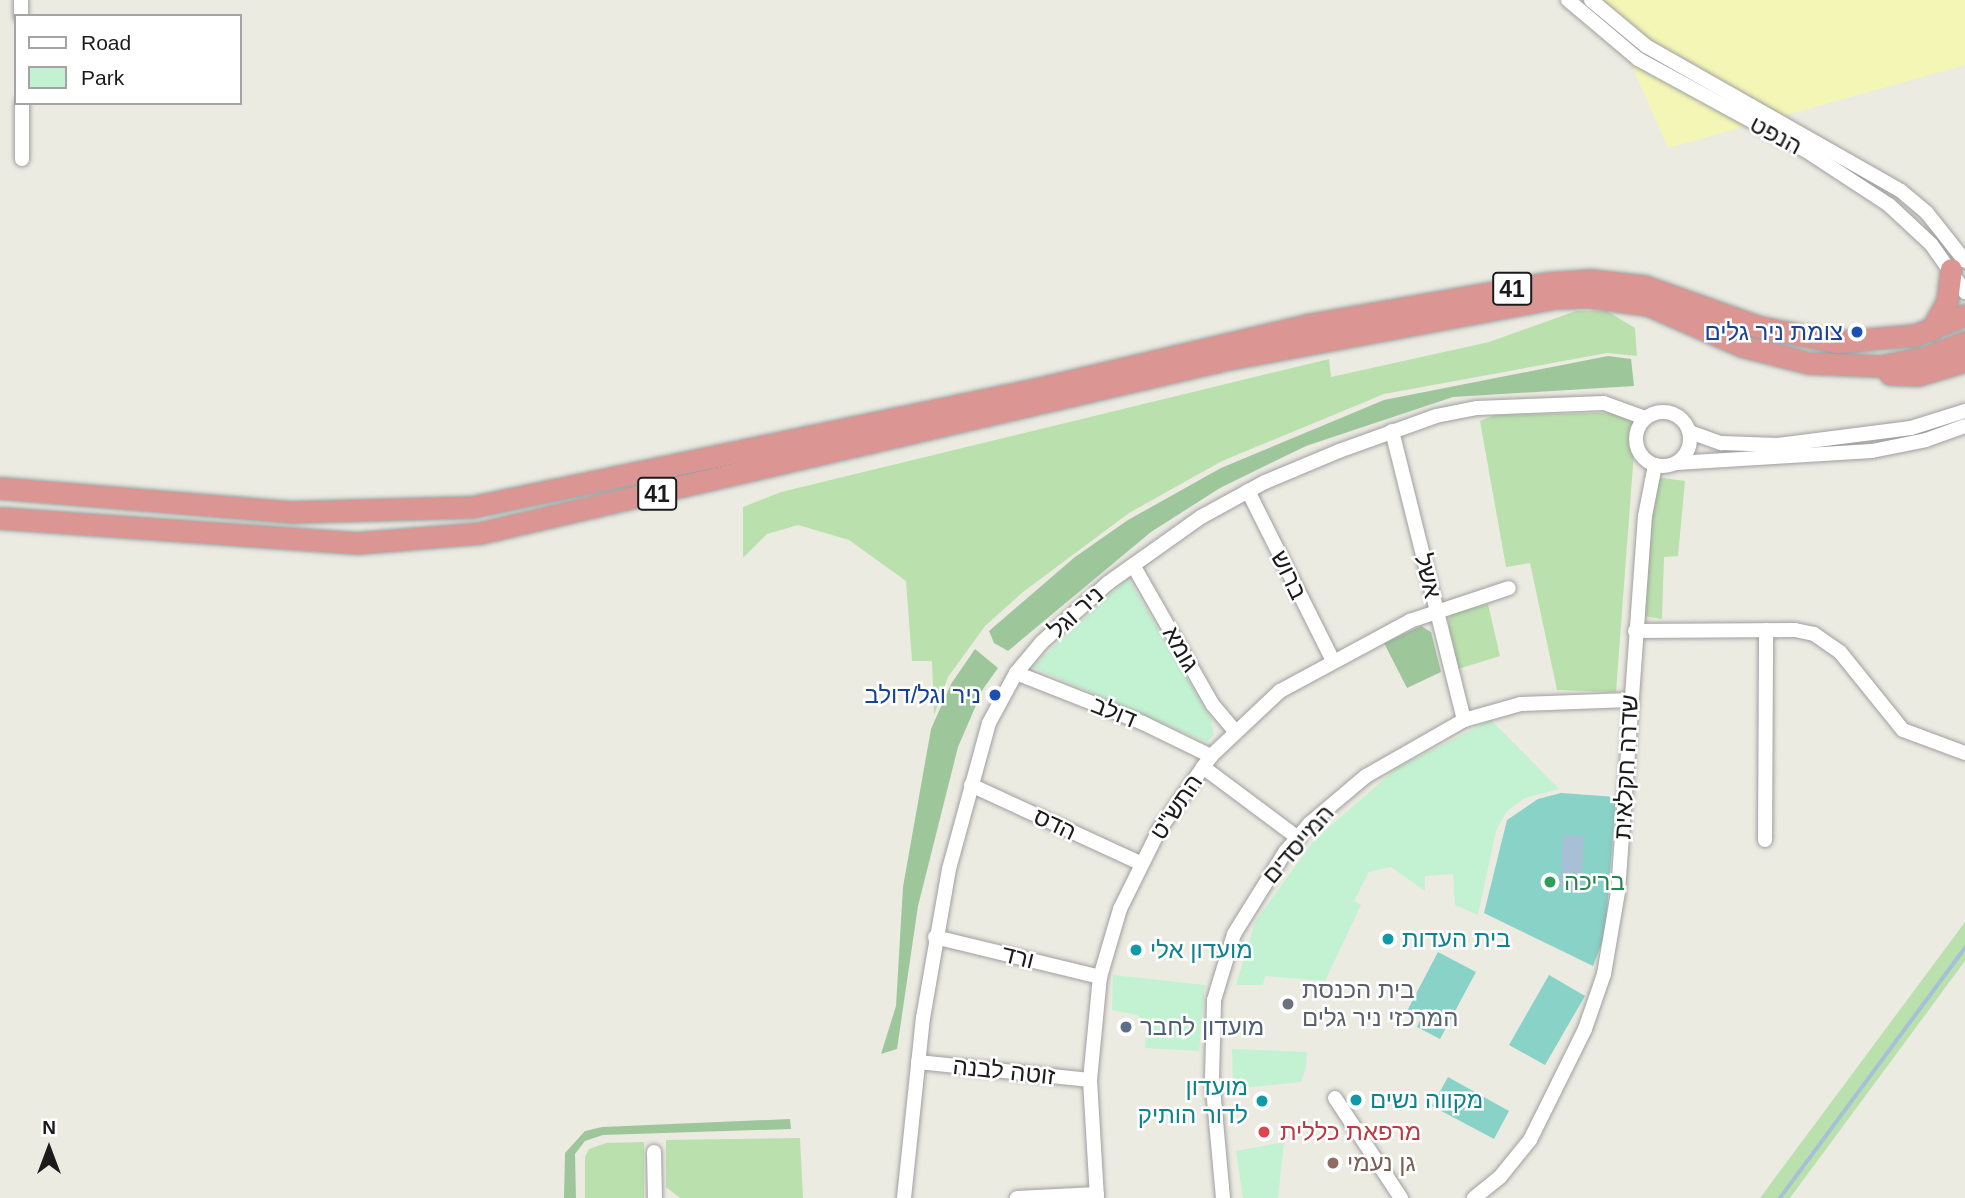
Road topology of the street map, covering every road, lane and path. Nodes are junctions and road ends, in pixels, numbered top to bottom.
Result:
1 (1567, 0) edge
2 (1591, 0) edge
3 (22, 105) edge
4 (22, 159) dead end
5 (1958, 265) edge
6 (1965, 292) edge
7 (1965, 315) edge
8 (1931, 330) junction
9 (1965, 342) edge
10 (1965, 361) edge
11 (1851, 366) junction
12 (1965, 411) edge
13 (1645, 418) junction
14 (1965, 425) edge
15 (1392, 431) junction
16 (1690, 432) junction
17 (1735, 445) junction
18 (1735, 461) junction
19 (1676, 463) junction
20 (1655, 465) junction
21 (0, 488) edge
22 (1248, 491) junction
23 (0, 517) edge
24 (1133, 565) junction
25 (1509, 588) dead end
26 (1437, 611) junction
27 (1766, 630) junction
28 (1635, 631) junction
29 (1332, 659) junction
30 (1016, 673) junction
31 (1630, 700) junction
32 (1464, 720) junction
33 (1234, 730) junction
34 (1965, 753) edge
35 (1207, 761) junction
36 (971, 785) junction
37 (1298, 838) junction
38 (1765, 840) dead end
39 (1140, 863) junction
40 (935, 937) junction
41 (1100, 977) junction
42 (918, 1062) junction
43 (1090, 1080) junction
44 (1335, 1098) dead end
45 (653, 1152) dead end
46 (1097, 1196) edge
47 (655, 1198) edge
48 (904, 1198) edge
49 (1017, 1198) edge
50 (1223, 1198) edge
51 (1401, 1198) edge
52 (1474, 1198) edge

1 - 5 street, הנפט
2 - 5 street, הנפט
3 - 4 street
5 - 6 street, הנפט
5 - 8 highway
7 - 8 highway, 41
8 - 21 highway, 41
9 - 11 highway, 41
10 - 11 highway
11 - 23 highway, 41
12 - 17 street
13 - 15 street, ניר וגל
13 - 16 street
13 - 20 street
14 - 18 street
15 - 22 street, ניר וגל
15 - 26 street, אשל
16 - 17 street
16 - 19 street
17 - 18 street
18 - 19 street
19 - 20 street
20 - 28 street, שדרה חקלאית
22 - 24 street, ניר וגל
22 - 29 street, ברוש
24 - 30 street, ניר וגל
24 - 33 street, גומא
25 - 26 street, התש"ט
26 - 29 street, התש"ט
26 - 32 street, אשל
27 - 28 street
27 - 34 street
27 - 38 street
28 - 31 street, שדרה חקלאית
29 - 33 street, התש"ט
30 - 35 street, דולב
30 - 36 street, ניר וגל
31 - 32 street, המייסדים
31 - 52 street, שדרה חקלאית
32 - 37 street, המייסדים
33 - 35 street, התש"ט
35 - 37 street, דולב
35 - 39 street, התש"ט
36 - 39 street, הדס
36 - 40 street, ניר וגל
37 - 50 street, המייסדים
39 - 41 street, התש"ט
40 - 41 street, ורד
40 - 42 street, ניר וגל
41 - 43 street, התש"ט
42 - 43 street, זוטה לבנה
42 - 48 street, ניר וגל
43 - 46 street, התש"ט
44 - 51 street
45 - 47 street
46 - 49 street

